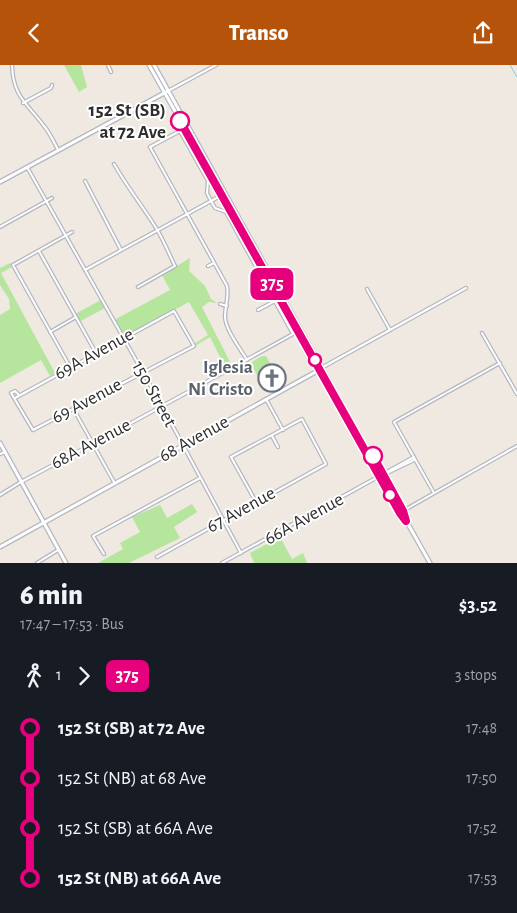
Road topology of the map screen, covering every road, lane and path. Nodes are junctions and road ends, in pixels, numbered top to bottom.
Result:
1 (12, 65) edge
2 (108, 65) edge
3 (149, 65) edge
4 (154, 65) edge
5 (216, 65) edge
6 (111, 72) dead end
7 (52, 85) dead end
8 (168, 91) junction
9 (164, 93) junction
10 (23, 103) junction
11 (58, 150) junction
12 (114, 164) dead end
13 (27, 167) junction
14 (85, 181) dead end
15 (0, 182) edge
16 (222, 195) junction
17 (52, 198) dead end
18 (46, 201) junction
19 (211, 201) junction
20 (235, 211) junction
21 (188, 214) junction
22 (0, 227) edge
23 (158, 230) junction
24 (72, 232) dead end
25 (65, 236) junction
26 (122, 250) junction
27 (39, 251) junction
28 (214, 263) junction
29 (208, 266) dead end
30 (85, 270) junction
31 (138, 287) dead end
32 (466, 288) dead end
33 (367, 289) dead end
34 (275, 301) junction
35 (220, 304) dead end
36 (227, 305) junction
37 (258, 310) dead end
38 (76, 317) junction
39 (390, 330) junction
40 (50, 331) junction
41 (482, 333) dead end
42 (123, 339) junction
43 (194, 346) joint
44 (96, 353) junction
45 (247, 360) junction
46 (500, 363) junction
47 (70, 367) junction
48 (322, 369) junction
49 (143, 373) junction
50 (517, 394) edge
51 (18, 395) junction
52 (15, 398) junction
53 (266, 399) junction
54 (162, 406) junction
55 (73, 408) junction
56 (282, 430) junction
57 (272, 436) junction
58 (0, 443) edge
59 (93, 444) junction
60 (182, 445) junction
61 (517, 446) edge
62 (278, 447) dead end
63 (5, 452) junction
64 (0, 454) edge
65 (414, 458) junction
66 (383, 475) junction
67 (200, 478) junction
68 (21, 482) junction
69 (114, 483) junction
70 (434, 493) junction
71 (0, 495) edge
72 (256, 502) junction
73 (408, 508) dead end
74 (224, 520) junction
75 (43, 521) junction
76 (0, 547) edge
77 (58, 550) junction
78 (241, 553) junction
79 (104, 554) dead end
80 (156, 557) dead end
81 (37, 563) edge
82 (66, 563) edge
83 (222, 563) edge
84 (430, 563) edge

1 - 10 street
2 - 6 street
3 - 9 main road
4 - 8 main road
5 - 8 street
7 - 10 street
8 - 9 main road
8 - 20 main road
9 - 11 main road
9 - 16 main road
10 - 11 street
11 - 13 main road
12 - 23 street
13 - 15 main road
13 - 18 street, 150 Street
14 - 26 street
16 - 19 street
16 - 20 main road
16 - 48 main road
17 - 18 street
18 - 22 street
18 - 25 street, 150 Street
19 - 21 street
19 - 21 street
19 - 34 street
20 - 48 main road
21 - 23 street
21 - 28 street
23 - 26 street
23 - 31 street
24 - 25 street
25 - 27 street
25 - 30 street, 150 Street
26 - 30 street
27 - 38 street
27 - 40 street
28 - 29 street
28 - 36 street
30 - 42 street, 150 Street
32 - 39 street, 68 Avenue
33 - 39 street
34 - 37 street
34 - 45 street, 68A Avenue
35 - 36 street
36 - 45 street
38 - 40 street
38 - 44 street
39 - 48 street, 68 Avenue
40 - 47 street
41 - 46 street
42 - 43 street, 69A Avenue
42 - 44 street, 69A Avenue
42 - 49 street, 150 Street
43 - 49 street, 69 Avenue
44 - 47 street, 69A Avenue
45 - 54 street, 68A Avenue
46 - 50 street
46 - 65 street
47 - 51 street, 69A Avenue
48 - 53 main road, 68 Avenue
48 - 66 main road
49 - 54 street, 150 Street
49 - 55 street, 69 Avenue
51 - 52 street, 69A Avenue
51 - 52 street
52 - 55 street, 69 Avenue
53 - 56 street
53 - 60 main road, 68 Avenue
54 - 59 street, 68A Avenue
54 - 60 street, 150 Street
55 - 59 street
56 - 57 street
56 - 72 street, 67 Avenue
57 - 62 street
57 - 72 street
58 - 63 main road
59 - 68 street, 68A Avenue
59 - 69 street
60 - 67 street, 150 Street
60 - 69 main road, 68 Avenue
61 - 70 street
63 - 64 street
63 - 68 main road
65 - 66 street, 66A Avenue
65 - 70 street
66 - 78 street, 66A Avenue
66 - 84 main road
67 - 74 street, 150 Street
67 - 79 street
68 - 71 street, 68A Avenue
68 - 75 main road
69 - 75 main road, 68 Avenue
70 - 73 street
72 - 74 street, 67 Avenue
74 - 78 street, 150 Street
74 - 80 street, 67 Avenue
75 - 76 main road, 68 Avenue
75 - 77 main road
77 - 81 street
77 - 82 main road
78 - 83 street, 66A Avenue

